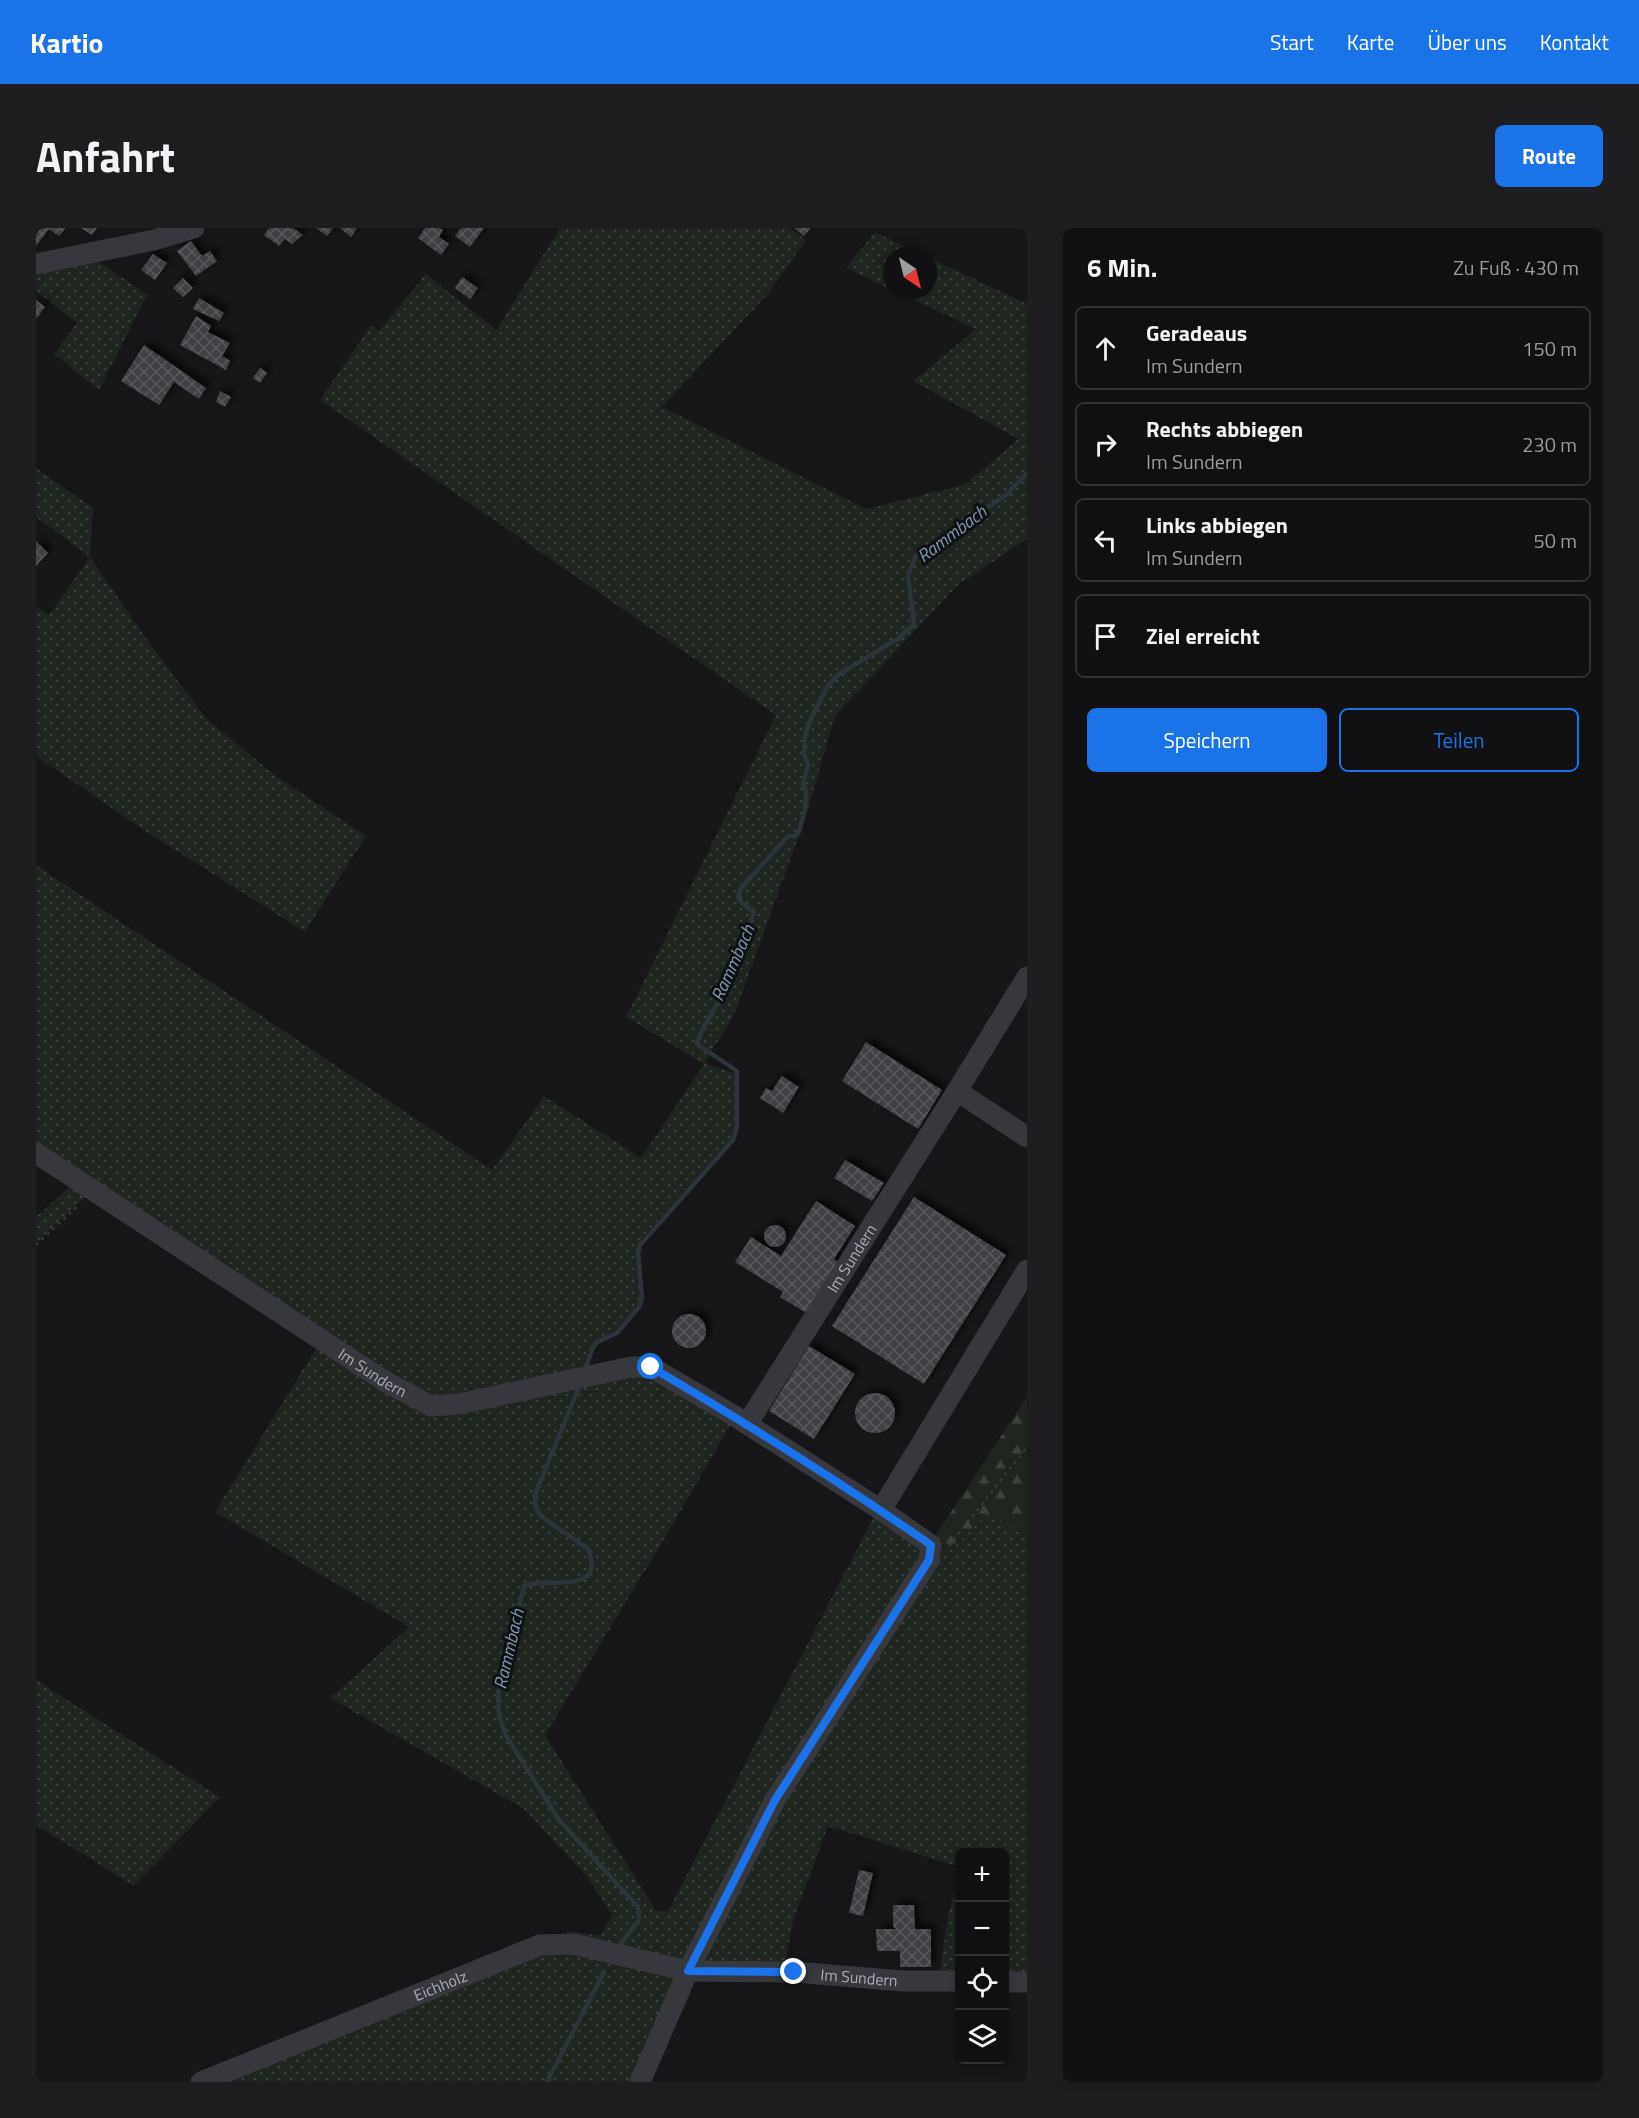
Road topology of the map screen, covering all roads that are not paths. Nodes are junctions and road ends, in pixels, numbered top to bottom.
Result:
1 (194, 228) edge
2 (36, 264) edge
3 (1027, 977) edge
4 (957, 1091) junction
5 (1027, 1137) edge
6 (36, 1153) edge
7 (1027, 1270) edge
8 (747, 1424) junction
9 (881, 1510) junction
10 (688, 1971) junction
11 (955, 1981) edge
12 (1009, 1982) edge
13 (1027, 1982) edge
14 (201, 2082) edge
15 (640, 2082) edge

1 - 2 street
3 - 4 street, Im Sundern
4 - 5 street
4 - 8 street, Im Sundern
6 - 8 street, Im Sundern
7 - 9 street
8 - 9 street, Im Sundern
9 - 10 street, Im Sundern
10 - 11 street, Im Sundern
10 - 14 street, Eichholz
10 - 15 street
12 - 13 street

